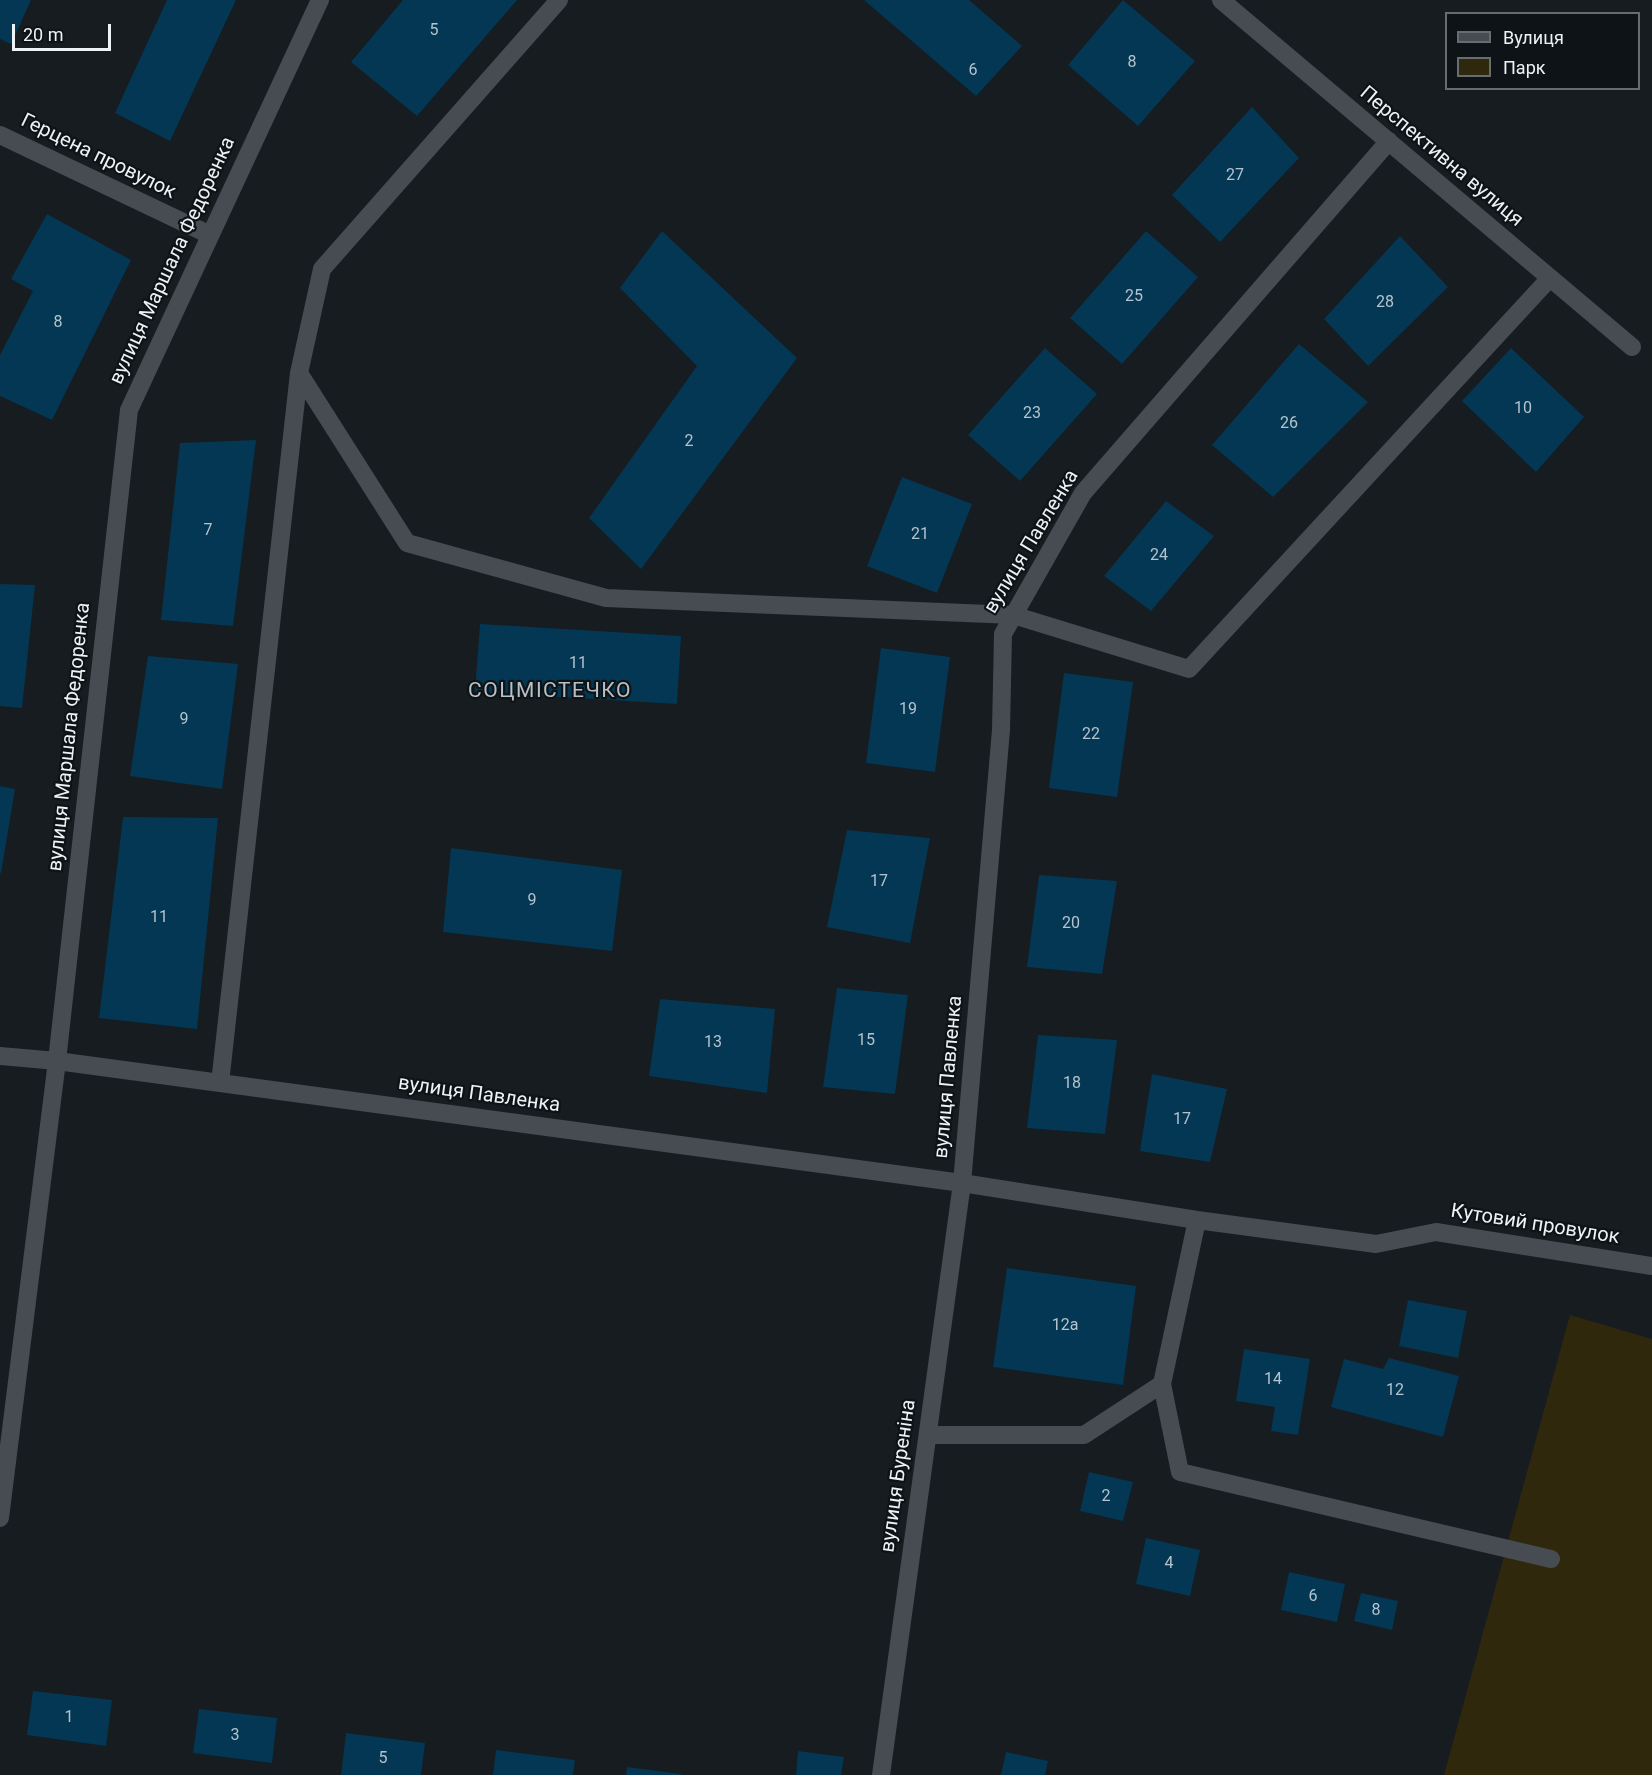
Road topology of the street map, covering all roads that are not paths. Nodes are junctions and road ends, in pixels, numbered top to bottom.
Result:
1 (320, 0) edge
2 (559, 0) edge
3 (1221, 0) edge
4 (0, 135) edge
5 (1389, 141) junction
6 (210, 235) junction
7 (1550, 278) junction
8 (1632, 347) dead end
9 (299, 374) junction
10 (1013, 615) junction
11 (0, 1056) edge
12 (57, 1061) junction
13 (220, 1083) junction
14 (962, 1182) junction
15 (1197, 1220) junction
16 (1652, 1266) edge
17 (1162, 1384) junction
18 (928, 1435) junction
19 (0, 1518) edge
20 (1551, 1559) dead end
21 (881, 1775) edge

1 - 6 street, вулиця Маршала Федоренка
2 - 9 street
3 - 5 street, Перспективна вулиця
4 - 6 street, Герцена провулок
5 - 7 street, Перспективна вулиця
5 - 10 street, вулиця Павленка
6 - 12 street, вулиця Маршала Федоренка
7 - 8 street, Перспективна вулиця
7 - 10 street
9 - 10 street
9 - 13 street
10 - 14 street, вулиця Павленка
11 - 12 street, вулиця Павленка
12 - 13 street, вулиця Павленка
12 - 19 street, вулиця Маршала Федоренка
13 - 14 street, вулиця Павленка
14 - 15 street, Кутовий провулок
14 - 18 street, вулиця Буреніна
15 - 16 street, Кутовий провулок
15 - 17 street
17 - 18 street
17 - 20 street
18 - 21 street, вулиця Буреніна

